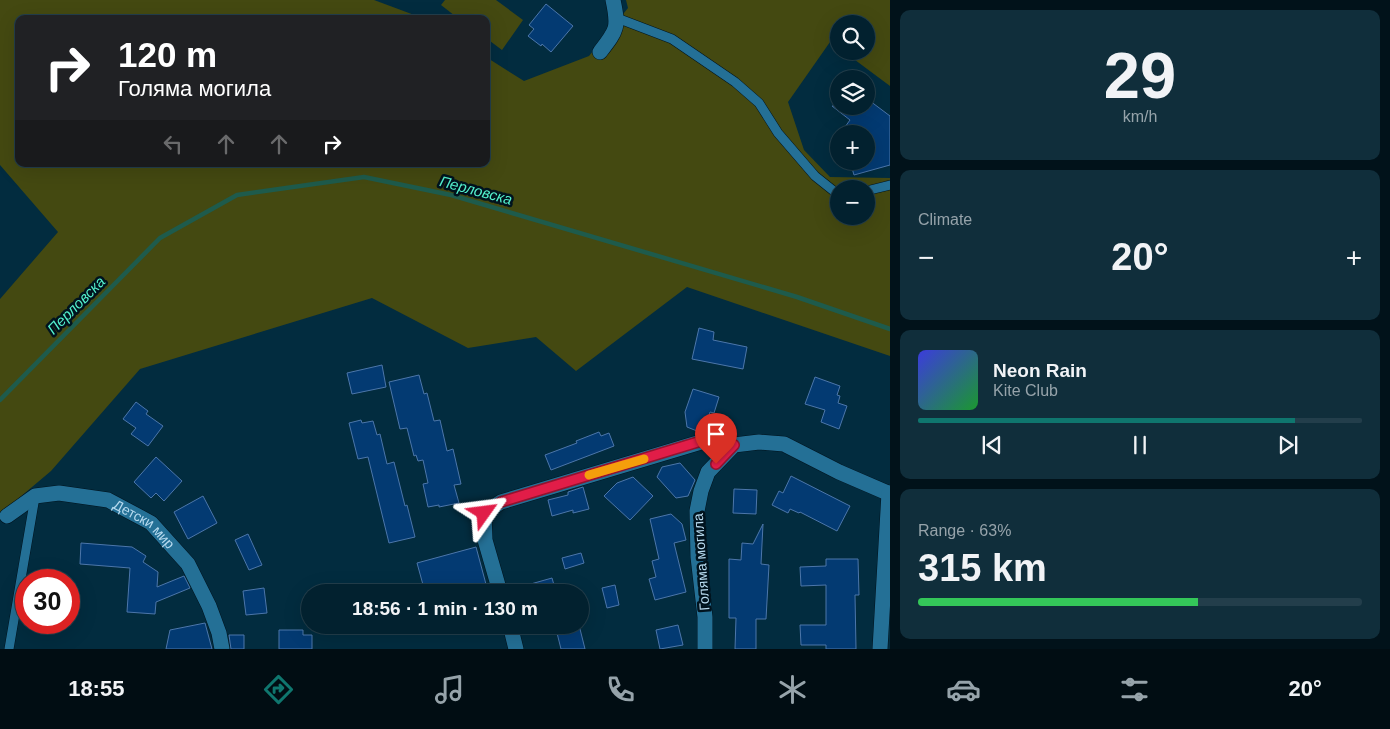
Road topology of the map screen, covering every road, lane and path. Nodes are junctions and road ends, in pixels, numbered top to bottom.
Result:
1 (613, 0) edge
2 (617, 18) junction
3 (600, 52) dead end
4 (890, 185) edge
5 (830, 188) edge
6 (875, 189) edge
7 (734, 445) junction
8 (889, 494) edge
9 (35, 496) junction
10 (7, 516) dead end
11 (498, 584) edge
12 (512, 634) edge
13 (9, 649) edge
14 (222, 649) edge
15 (516, 649) edge
16 (705, 649) edge
17 (880, 649) edge

1 - 2 street
2 - 3 street
2 - 5 lane
4 - 6 lane
7 - 8 street
7 - 11 street
7 - 16 street, Голяма могила
8 - 17 street
9 - 10 street, Детски мир
9 - 13 lane
9 - 14 street, Детски мир
12 - 15 street

